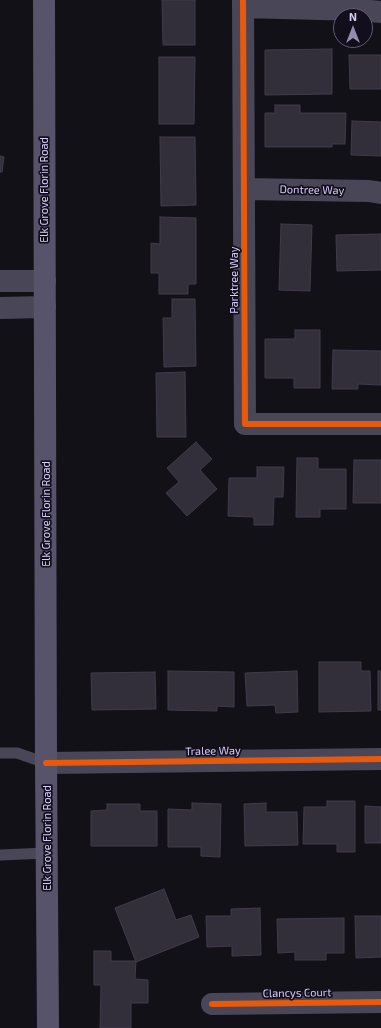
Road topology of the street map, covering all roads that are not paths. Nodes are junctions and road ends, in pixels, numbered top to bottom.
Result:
1 (44, 0) edge
2 (243, 3) edge
3 (381, 12) edge
4 (244, 189) junction
5 (381, 193) edge
6 (0, 281) edge
7 (45, 281) junction
8 (45, 307) junction
9 (0, 308) edge
10 (381, 424) edge
11 (0, 753) edge
12 (381, 759) edge
13 (46, 763) junction
14 (47, 853) junction
15 (0, 856) edge
16 (381, 1002) edge
17 (212, 1004) dead end
18 (48, 1028) edge

1 - 7 main road, Elk Grove Florin Road
2 - 3 street
2 - 4 street, Parktree Way
4 - 5 street, Dontree Way
4 - 10 street, Parktree Way
6 - 7 street
7 - 8 main road, Elk Grove Florin Road
8 - 9 street
8 - 13 main road, Elk Grove Florin Road
11 - 13 lane
12 - 13 street, Tralee Way
13 - 14 main road, Elk Grove Florin Road
14 - 15 lane
14 - 18 main road, Elk Grove Florin Road
16 - 17 street, Clancys Court

